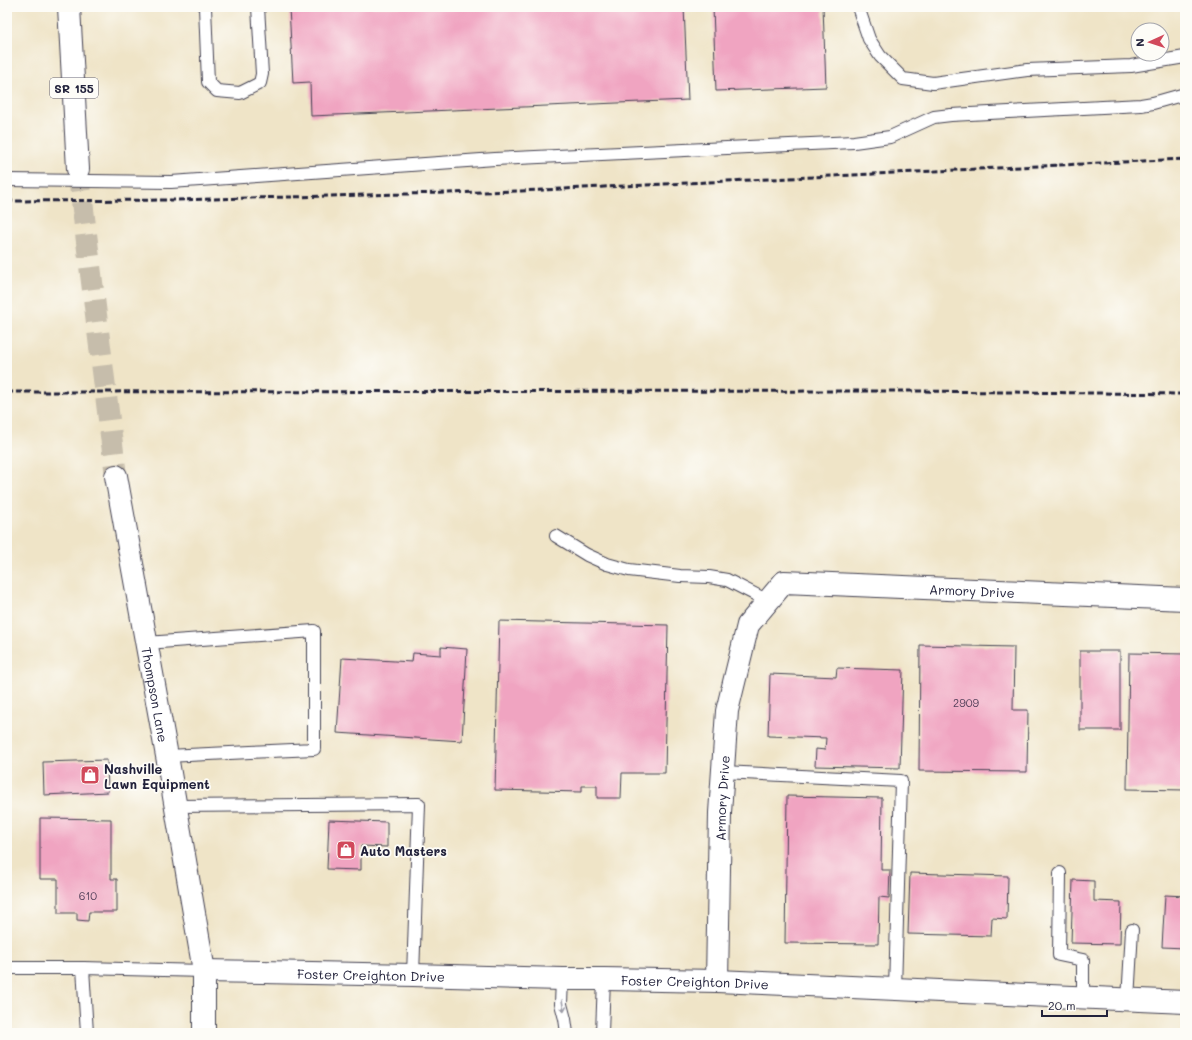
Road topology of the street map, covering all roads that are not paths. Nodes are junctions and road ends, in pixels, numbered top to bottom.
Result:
1 (69, 7) edge
2 (205, 7) edge
3 (258, 7) edge
4 (858, 7) edge
5 (1185, 57) edge
6 (1185, 94) edge
7 (78, 169) tunnel mouth
8 (7, 180) edge
9 (116, 476) tunnel mouth
10 (556, 536) dead end
11 (1185, 599) edge
12 (768, 601) junction
13 (146, 643) junction
14 (167, 756) junction
15 (723, 772) junction
16 (175, 806) junction
17 (1060, 873) dead end
18 (1132, 930) dead end
19 (7, 968) edge
20 (83, 968) junction
21 (204, 971) junction
22 (413, 975) junction
23 (562, 979) junction
24 (604, 979) junction
25 (717, 981) junction
26 (895, 989) junction
27 (1083, 998) junction
28 (1128, 1000) junction
29 (1185, 1002) edge
30 (87, 1033) edge
31 (204, 1033) edge
32 (566, 1033) edge
33 (602, 1033) edge

1 - 7 street, SR 155
2 - 3 lane
4 - 5 lane
6 - 8 lane
9 - 13 street, Thompson Lane
10 - 12 lane
11 - 12 street, Armory Drive
12 - 15 street, Armory Drive
13 - 14 street, Thompson Lane
13 - 14 lane
14 - 16 street, Thompson Lane
15 - 25 street, Armory Drive
15 - 26 lane
16 - 21 street, Thompson Lane
16 - 22 lane
17 - 27 lane
18 - 28 lane
19 - 20 lane
20 - 21 lane
20 - 30 lane
21 - 22 street, Foster Creighton Drive
21 - 31 street, Thompson Lane
22 - 23 street, Foster Creighton Drive
23 - 24 street, Foster Creighton Drive
23 -> 32 lane
24 - 25 street, Foster Creighton Drive
24 - 33 lane
25 - 26 street, Foster Creighton Drive
26 - 27 street, Foster Creighton Drive
27 - 28 street, Foster Creighton Drive
28 - 29 street, Foster Creighton Drive

